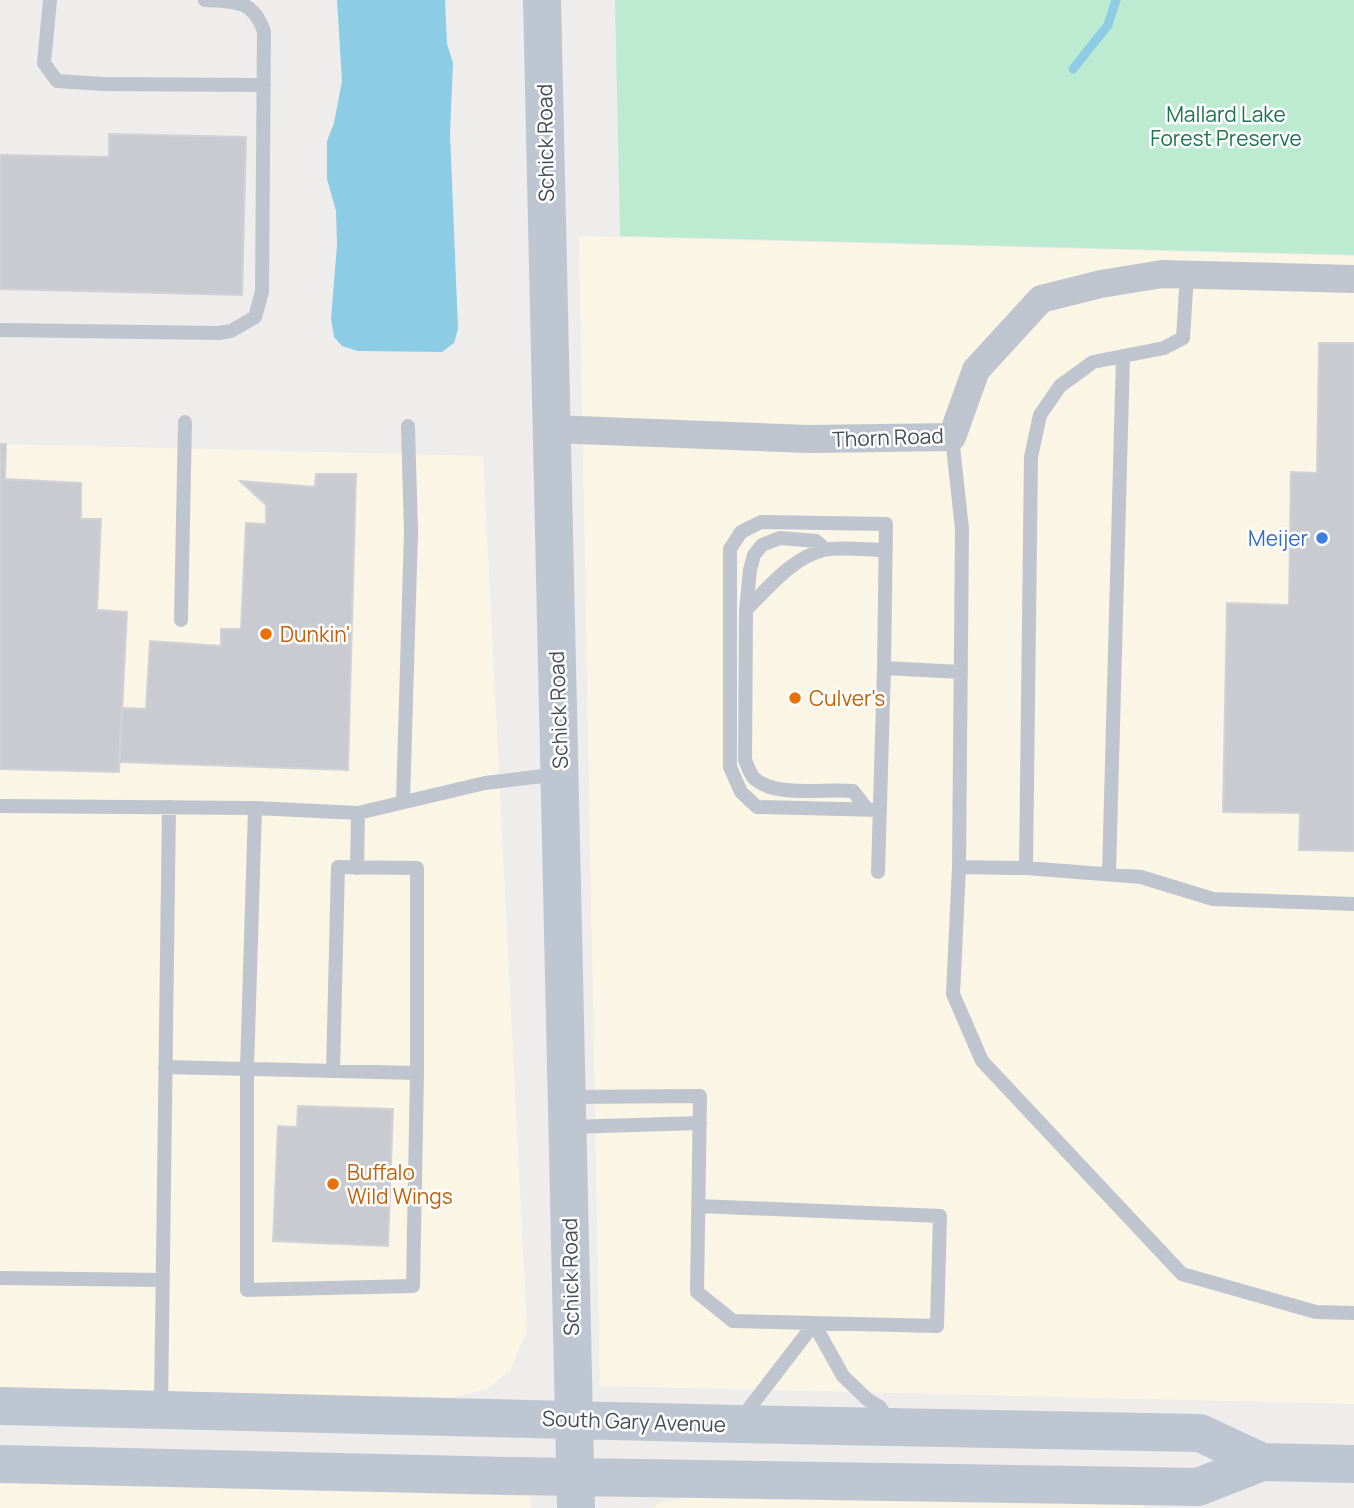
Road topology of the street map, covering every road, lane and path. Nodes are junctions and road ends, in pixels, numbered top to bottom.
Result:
1 (50, 0) edge
2 (205, 0) edge
3 (542, 0) edge
4 (264, 85) junction
5 (1187, 274) junction
6 (1354, 279) edge
7 (0, 330) edge
8 (1123, 356) junction
9 (185, 422) dead end
10 (408, 426) dead end
11 (552, 429) junction
12 (952, 437) junction
13 (825, 549) junction
14 (886, 550) junction
15 (746, 610) junction
16 (181, 620) dead end
17 (884, 668) junction
18 (961, 672) junction
19 (560, 774) junction
20 (403, 802) junction
21 (0, 806) edge
22 (169, 807) junction
23 (255, 808) junction
24 (873, 810) junction
25 (358, 813) junction
26 (959, 867) junction
27 (357, 868) junction
28 (1026, 868) junction
29 (878, 872) dead end
30 (1109, 873) junction
31 (1354, 904) edge
32 (165, 1066) junction
33 (247, 1069) junction
34 (333, 1071) junction
35 (417, 1073) junction
36 (567, 1112) junction
37 (700, 1123) junction
38 (699, 1206) junction
39 (0, 1278) edge
40 (162, 1280) junction
41 (1354, 1313) edge
42 (814, 1324) junction
43 (0, 1406) edge
44 (161, 1409) junction
45 (573, 1420) junction
46 (737, 1424) junction
47 (891, 1426) junction
48 (1262, 1462) junction
49 (1354, 1464) edge
50 (0, 1465) edge
51 (575, 1493) edge
52 (1117, 1497) edge

1 - 4 lane
2 - 4 lane
3 - 11 main road, Schick Road
4 - 7 lane
5 - 6 street, Thorn Road
5 - 8 lane
5 - 12 street, Thorn Road
8 - 28 lane
8 - 30 lane
9 - 16 lane
10 - 20 lane
11 - 12 street, Thorn Road
11 - 19 main road, Schick Road
12 - 18 lane
13 - 14 lane
13 - 15 lane
13 - 15 lane
14 - 17 lane
14 - 24 lane
15 - 24 lane
17 - 18 lane
17 - 24 lane
18 - 26 lane
19 - 20 lane
19 - 36 main road, Schick Road
20 - 25 lane
21 - 22 lane
22 - 23 lane
22 - 32 lane
23 - 25 lane
23 - 33 lane
24 - 29 lane
25 - 27 lane
26 - 28 lane
26 - 41 lane
27 - 34 lane
27 - 35 lane
28 - 30 lane
30 - 31 lane
32 - 33 lane
32 - 40 lane
33 - 34 lane
33 - 35 lane
34 - 35 lane
36 - 37 lane
36 - 37 lane
36 - 45 main road, Schick Road
37 - 38 lane
38 - 42 lane
38 - 42 lane
39 - 40 lane
40 - 44 lane
42 - 46 lane
42 - 47 lane
43 - 44 main road, South Gary Avenue
44 - 45 main road, South Gary Avenue
45 - 46 main road, South Gary Avenue
45 - 51 main road, Schick Road
46 - 47 main road, South Gary Avenue
47 - 48 main road, South Gary Avenue
48 - 49 main road, South Gary Avenue
48 - 52 main road, South Gary Avenue
50 - 51 main road, South Gary Avenue
51 - 52 main road, South Gary Avenue

